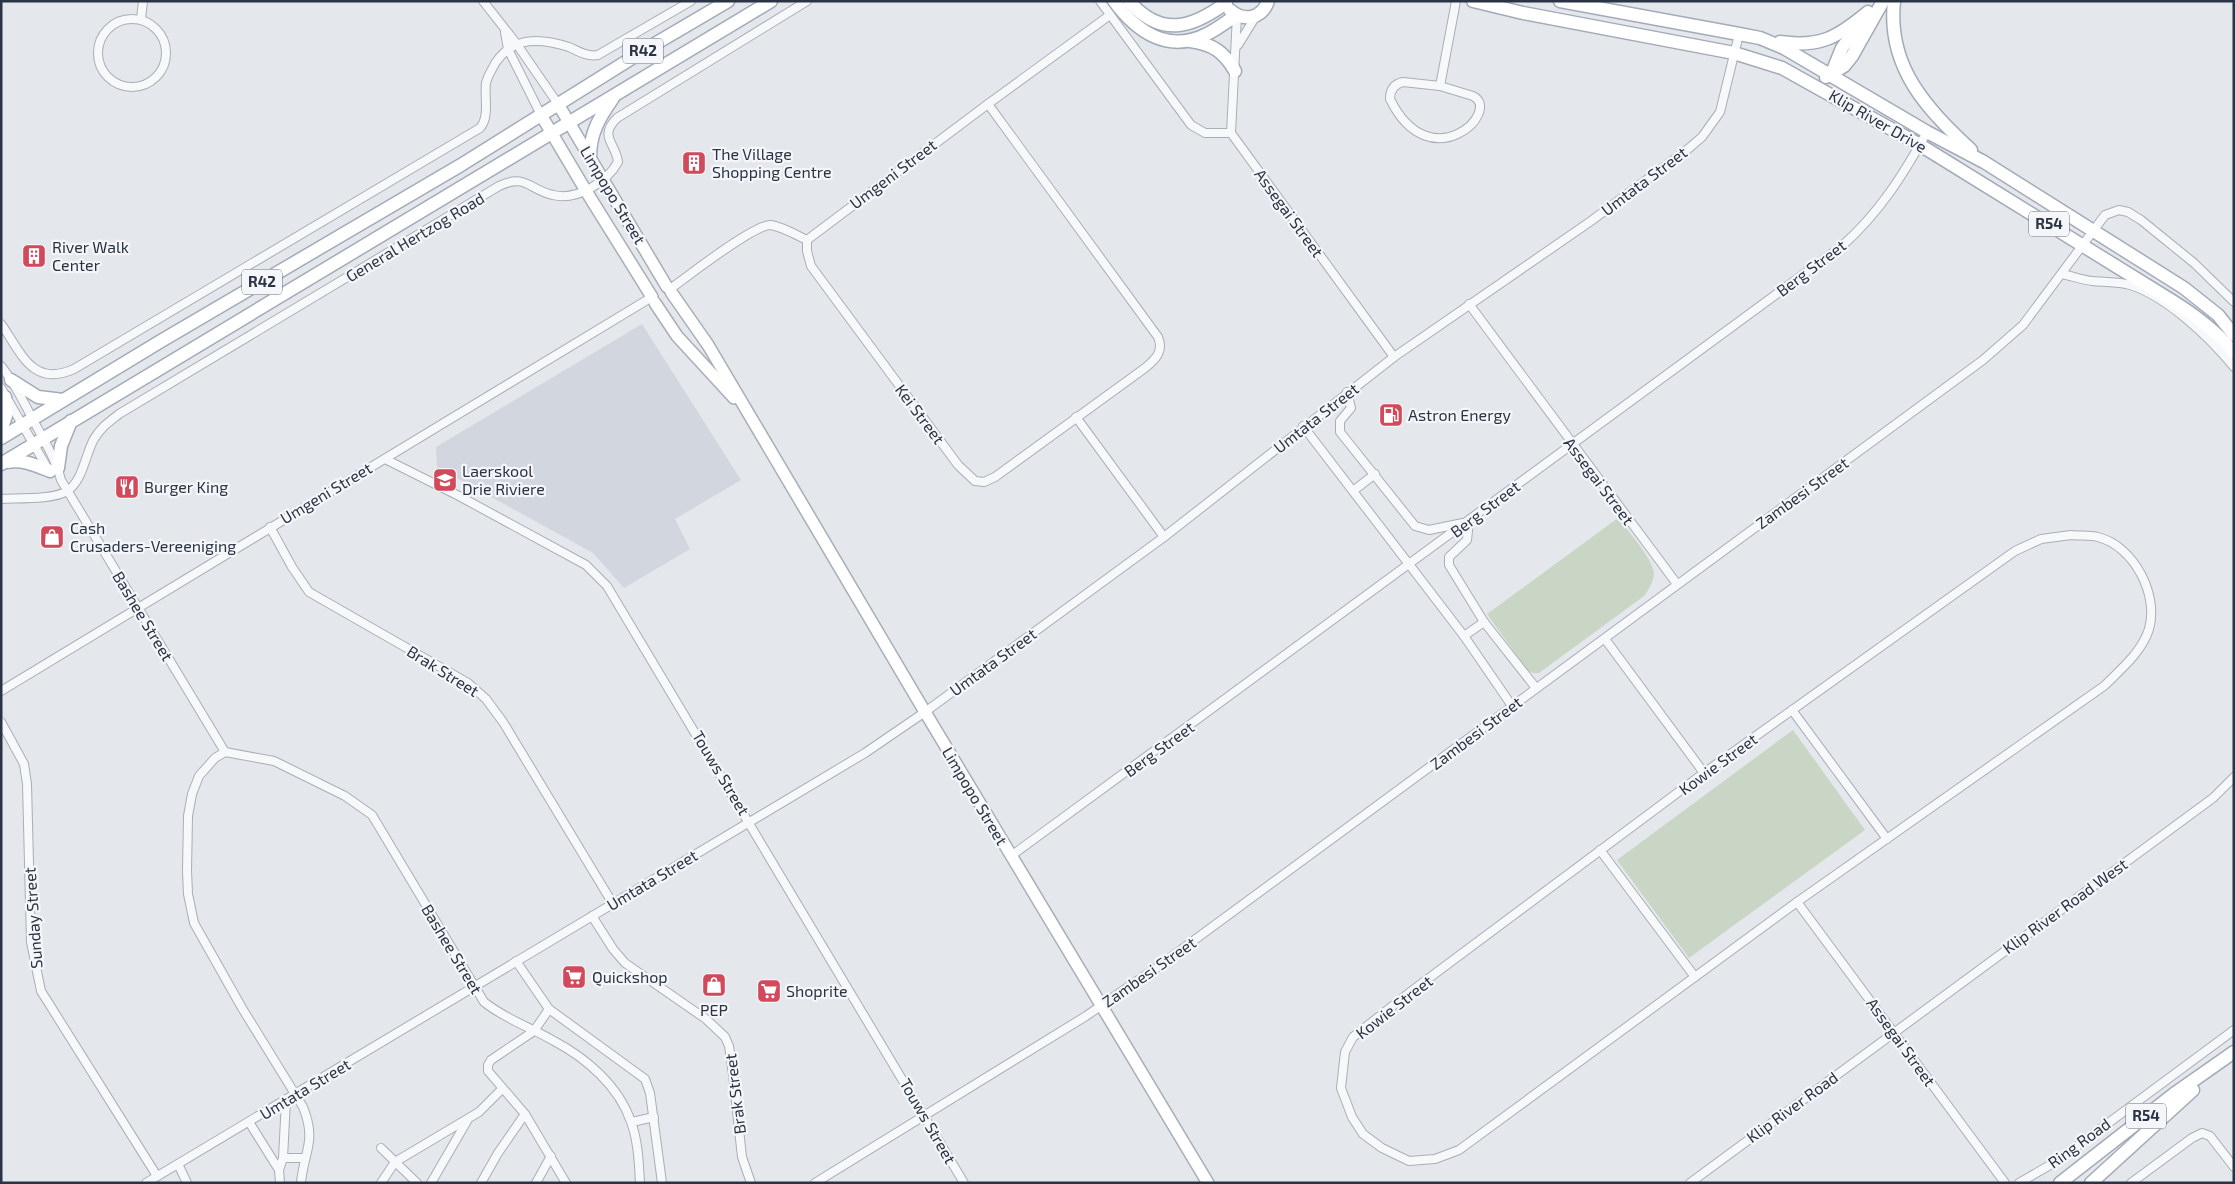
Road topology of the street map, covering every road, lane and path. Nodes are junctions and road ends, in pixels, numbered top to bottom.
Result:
1 (143, 1) edge
2 (483, 1) edge
3 (691, 1) edge
4 (728, 1) edge
5 (771, 1) edge
6 (807, 1) edge
7 (1100, 1) edge
8 (1114, 1) edge
9 (1130, 1) edge
10 (1268, 1) edge
11 (1456, 1) edge
12 (1473, 1) edge
13 (1560, 1) edge
14 (1883, 1) edge
15 (1894, 1) edge
16 (1226, 2) edge
17 (1872, 7) edge
18 (1110, 15) junction
19 (1237, 15) junction
20 (1256, 16) junction
21 (141, 19) junction
22 (505, 32) junction
23 (1739, 34) junction
24 (1760, 38) junction
25 (1187, 41) junction
26 (516, 43) junction
27 (508, 49) junction
28 (1734, 53) junction
29 (1235, 54) junction
30 (1852, 56) junction
31 (1235, 71) junction
32 (1831, 75) junction
33 (1802, 78) junction
34 (1440, 86) junction
35 (1858, 90) junction
36 (616, 94) junction
37 (558, 104) junction
38 (988, 104) junction
39 (1855, 107) junction
40 (541, 114) junction
41 (569, 122) junction
42 (1927, 132) junction
43 (551, 133) junction
44 (1231, 133) junction
45 (1920, 145) junction
46 (590, 157) junction
47 (1984, 162) junction
48 (604, 179) junction
49 (586, 191) junction
50 (2092, 230) junction
51 (807, 240) junction
52 (2082, 244) junction
53 (2062, 274) junction
54 (669, 290) junction
55 (654, 300) junction
56 (2234, 302) edge
57 (1469, 304) junction
58 (1, 324) edge
59 (2234, 335) edge
60 (2234, 353) edge
61 (1394, 358) junction
62 (1, 366) edge
63 (2234, 367) edge
64 (11, 380) junction
65 (3, 392) edge
66 (1347, 392) junction
67 (63, 400) junction
68 (744, 408) junction
69 (1076, 417) junction
70 (71, 420) junction
71 (27, 422) junction
72 (1303, 426) junction
73 (1, 430) edge
74 (1, 438) edge
75 (38, 440) junction
76 (1571, 444) junction
77 (385, 459) junction
78 (2, 463) edge
79 (56, 473) junction
80 (1375, 474) junction
81 (1353, 490) junction
82 (68, 491) junction
83 (1, 499) edge
84 (1468, 522) junction
85 (270, 527) junction
86 (1164, 536) junction
87 (1409, 565) junction
88 (1677, 584) junction
89 (139, 608) junction
90 (1484, 622) junction
91 (1464, 636) junction
92 (1605, 638) junction
93 (1536, 688) junction
94 (1, 691) edge
95 (1512, 706) junction
96 (1792, 710) junction
97 (925, 712) junction
98 (1, 722) edge
99 (225, 752) junction
100 (1704, 773) junction
101 (2234, 777) edge
102 (750, 822) junction
103 (1887, 839) junction
104 (1600, 850) junction
105 (1011, 856) junction
106 (1797, 902) junction
107 (613, 904) junction
108 (592, 916) junction
109 (516, 961) junction
110 (1695, 977) junction
111 (474, 986) junction
112 (1102, 1006) junction
113 (549, 1009) junction
114 (2234, 1030) edge
115 (534, 1031) junction
116 (1894, 1032) junction
117 (2234, 1053) edge
118 (502, 1089) junction
119 (295, 1095) junction
120 (286, 1100) junction
121 (525, 1114) junction
122 (925, 1114) junction
123 (654, 1117) junction
124 (468, 1119) junction
125 (249, 1122) junction
126 (632, 1122) junction
127 (381, 1148) dead end
128 (551, 1156) junction
129 (283, 1158) junction
130 (305, 1158) junction
131 (395, 1162) junction
132 (178, 1164) junction
133 (2234, 1167) edge
134 (279, 1170) junction
135 (157, 1176) junction
136 (146, 1183) edge
137 (188, 1183) edge
138 (280, 1183) edge
139 (301, 1183) edge
140 (381, 1183) edge
141 (417, 1183) edge
142 (431, 1183) edge
143 (481, 1183) edge
144 (536, 1183) edge
145 (566, 1183) edge
146 (640, 1183) edge
147 (662, 1183) edge
148 (751, 1183) edge
149 (816, 1183) edge
150 (964, 1183) edge
151 (1208, 1183) edge
152 (1690, 1183) edge
153 (2005, 1183) edge
154 (2019, 1183) edge
155 (2060, 1183) edge
156 (2091, 1183) edge
157 (2131, 1183) edge

1 - 21 street
2 - 22 street
3 - 26 street
4 - 37 main road, R42
5 - 36 main road, General Hertzog Road / R42
6 - 48 street, General Hertzog Road
7 - 18 street
8 - 25 main road
9 - 16 main road
10 - 20 main road
11 - 34 street
12 - 28 main road, Klip River Drive
13 - 23 main road, Klip River Drive
14 - 30 main road
15 - 47 main road
16 - 19 main road
17 - 24 main road
17 - 32 main road
18 - 38 street, Umgeni Street
18 - 44 street
19 - 20 main road
19 - 25 main road
19 - 29 street
20 - 29 street
21 - 21 street
22 - 26 street
22 - 27 street
23 - 24 main road, Klip River Drive
23 - 28 street, Umtata Street
24 - 32 main road, Klip River Drive
25 - 31 main road
26 - 27 street
26 - 37 street
27 - 40 street
27 - 58 street
28 - 33 main road, Klip River Drive
28 - 57 street, Umtata Street
29 - 31 street
30 - 32 main road
30 - 35 main road
31 - 44 street
32 - 33 main road
32 - 35 main road, Klip River Drive
32 - 39 main road
33 - 39 main road, Klip River Drive
34 - 34 street
35 - 42 main road, Klip River Drive
36 - 41 main road, General Hertzog Road / R42
36 - 46 main road
37 - 40 main road, R42
37 - 41 street, Limpopo Street
38 - 51 street, Umgeni Street
38 - 69 street, Kei Street
39 - 45 main road, Klip River Drive / R54
40 - 43 street, Limpopo Street
40 - 67 main road, R42
41 - 43 main road, General Hertzog Road / R42
41 - 46 street, Limpopo Street
42 - 45 street, Berg Street
42 - 47 main road, Klip River Drive
43 - 49 street, Limpopo Street
43 - 70 main road, General Hertzog Road / R42
44 - 61 street, Assegai Street
45 - 52 main road, Klip River Drive / R54
45 - 76 street, Berg Street
46 - 48 street, Limpopo Street
47 - 50 main road, Klip River Drive / R54
48 - 49 street, General Hertzog Road
48 - 54 street, Limpopo Street
49 - 55 street, Limpopo Street
49 - 82 street, General Hertzog Road
50 - 52 street, Zambesi Street
50 - 56 street, Zambesi Street
50 - 59 main road, Klip River Drive / R54
51 - 54 street
51 - 69 street, Kei Street
52 - 53 street, Zambesi Street
52 - 60 main road, Klip River Drive / R54
53 - 63 street
53 - 88 street, Zambesi Street
54 - 55 street
54 - 68 street, Limpopo Street
55 - 68 street, Limpopo Street
55 - 77 street, Umgeni Street
57 - 61 street, Umtata Street
57 - 76 street, Assegai Street
61 - 66 street, Umtata Street
62 - 64 street
64 - 67 main road
64 - 71 street
65 - 71 street
65 - 73 main road
66 - 72 street, Umtata Street
66 - 80 street
67 - 71 main road, R42
68 - 97 street, Limpopo Street
69 - 86 street
70 - 75 main road, General Hertzog Road / R42
70 - 79 main road
71 - 74 main road, R42
71 - 75 street
71 - 75 street
72 - 81 street
72 - 86 street, Umtata Street
75 - 78 main road, General Hertzog Road / R42
75 - 79 street, Bashee Street
75 - 79 street, Bashee Street
76 - 84 street, Berg Street
76 - 88 street, Assegai Street
77 - 85 street, Umgeni Street
77 - 102 street, Touws Street
78 - 79 main road
79 - 82 street, Bashee Street
80 - 81 street
80 - 84 street
81 - 87 street
82 - 83 street
82 - 89 street, Bashee Street
84 - 87 street, Berg Street
84 - 90 street
85 - 89 street, Umgeni Street
85 - 107 street, Brak Street
86 - 97 street, Umtata Street
87 - 91 street
87 - 105 street, Berg Street
88 - 92 street, Zambesi Street
89 - 94 street, Umgeni Street
89 - 99 street, Bashee Street
90 - 91 street
90 - 93 street
91 - 95 street
92 - 93 street, Zambesi Street
92 - 100 street
93 - 95 street, Zambesi Street
95 - 112 street, Zambesi Street
96 - 100 street, Kowie Street
96 - 103 street
96 - 103 street, Kowie Street
97 - 102 street, Umtata Street
97 - 105 street, Limpopo Street
98 - 135 street, Sunday Street
99 - 111 street, Bashee Street
99 - 119 street
100 - 104 street, Kowie Street
101 - 116 street, Klip River Road West
102 - 107 street, Umtata Street
102 - 122 street, Touws Street
103 - 106 street, Kowie Street
104 - 110 street
104 - 110 street, Kowie Street
105 - 112 street, Limpopo Street
106 - 110 street, Kowie Street
106 - 116 street, Assegai Street
107 - 108 street, Umtata Street
108 - 109 street, Umtata Street
108 - 148 street, Brak Street
109 - 111 street, Umtata Street
109 - 113 street
111 - 115 street, Bashee Street
111 - 119 street, Umtata Street
112 - 122 street, Zambesi Street
112 - 151 street, Limpopo Street
113 - 115 street
113 - 123 street
114 - 154 street, Ring Road
115 - 118 street
115 - 126 street, Bashee Street
116 - 152 street, Klip River Road
116 - 153 street, Assegai Street
117 - 155 main road, Ring Road / R54
117 - 156 main road, Ring Road / R54
118 - 121 street
118 - 124 street
119 - 120 street, Umtata Street
119 - 130 street
120 - 125 street, Umtata Street
120 - 129 street
121 - 128 street
121 - 143 street
122 - 149 street, Zambesi Street
122 - 150 street, Touws Street
123 - 126 street
123 - 147 street
124 - 131 street
124 - 142 street
125 - 132 street, Umtata Street
125 - 134 street
126 - 146 street, Bashee Street
127 - 131 street
128 - 144 street
128 - 145 street
129 - 130 street
129 - 134 street
130 - 139 street
131 - 140 street
131 - 141 street
132 - 135 street, Umtata Street
132 - 137 street
133 - 157 street
134 - 138 street
135 - 136 street, Umtata Street

